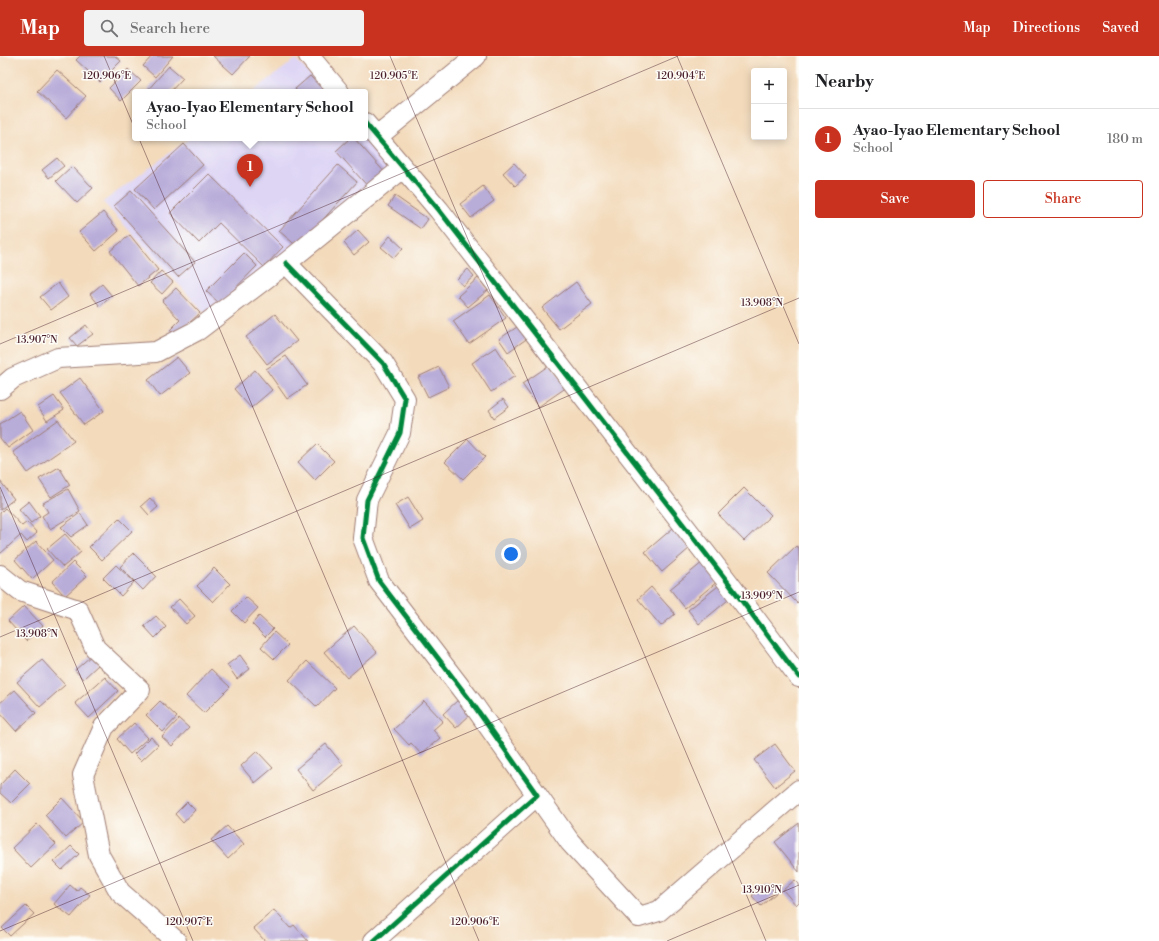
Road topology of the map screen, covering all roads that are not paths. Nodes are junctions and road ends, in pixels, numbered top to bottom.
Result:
1 (309, 56) edge
2 (476, 56) edge
3 (336, 89) edge
4 (371, 130) edge
5 (403, 168) junction
6 (286, 263) junction
7 (0, 389) edge
8 (0, 575) edge
9 (799, 677) edge
10 (799, 790) edge
11 (536, 795) junction
12 (176, 941) edge
13 (374, 941) edge

1 - 3 street
2 - 4 street
4 - 5 street
5 - 6 street
5 - 9 street
6 - 7 street
6 - 11 street
8 - 12 street
10 - 11 street
11 - 13 street

